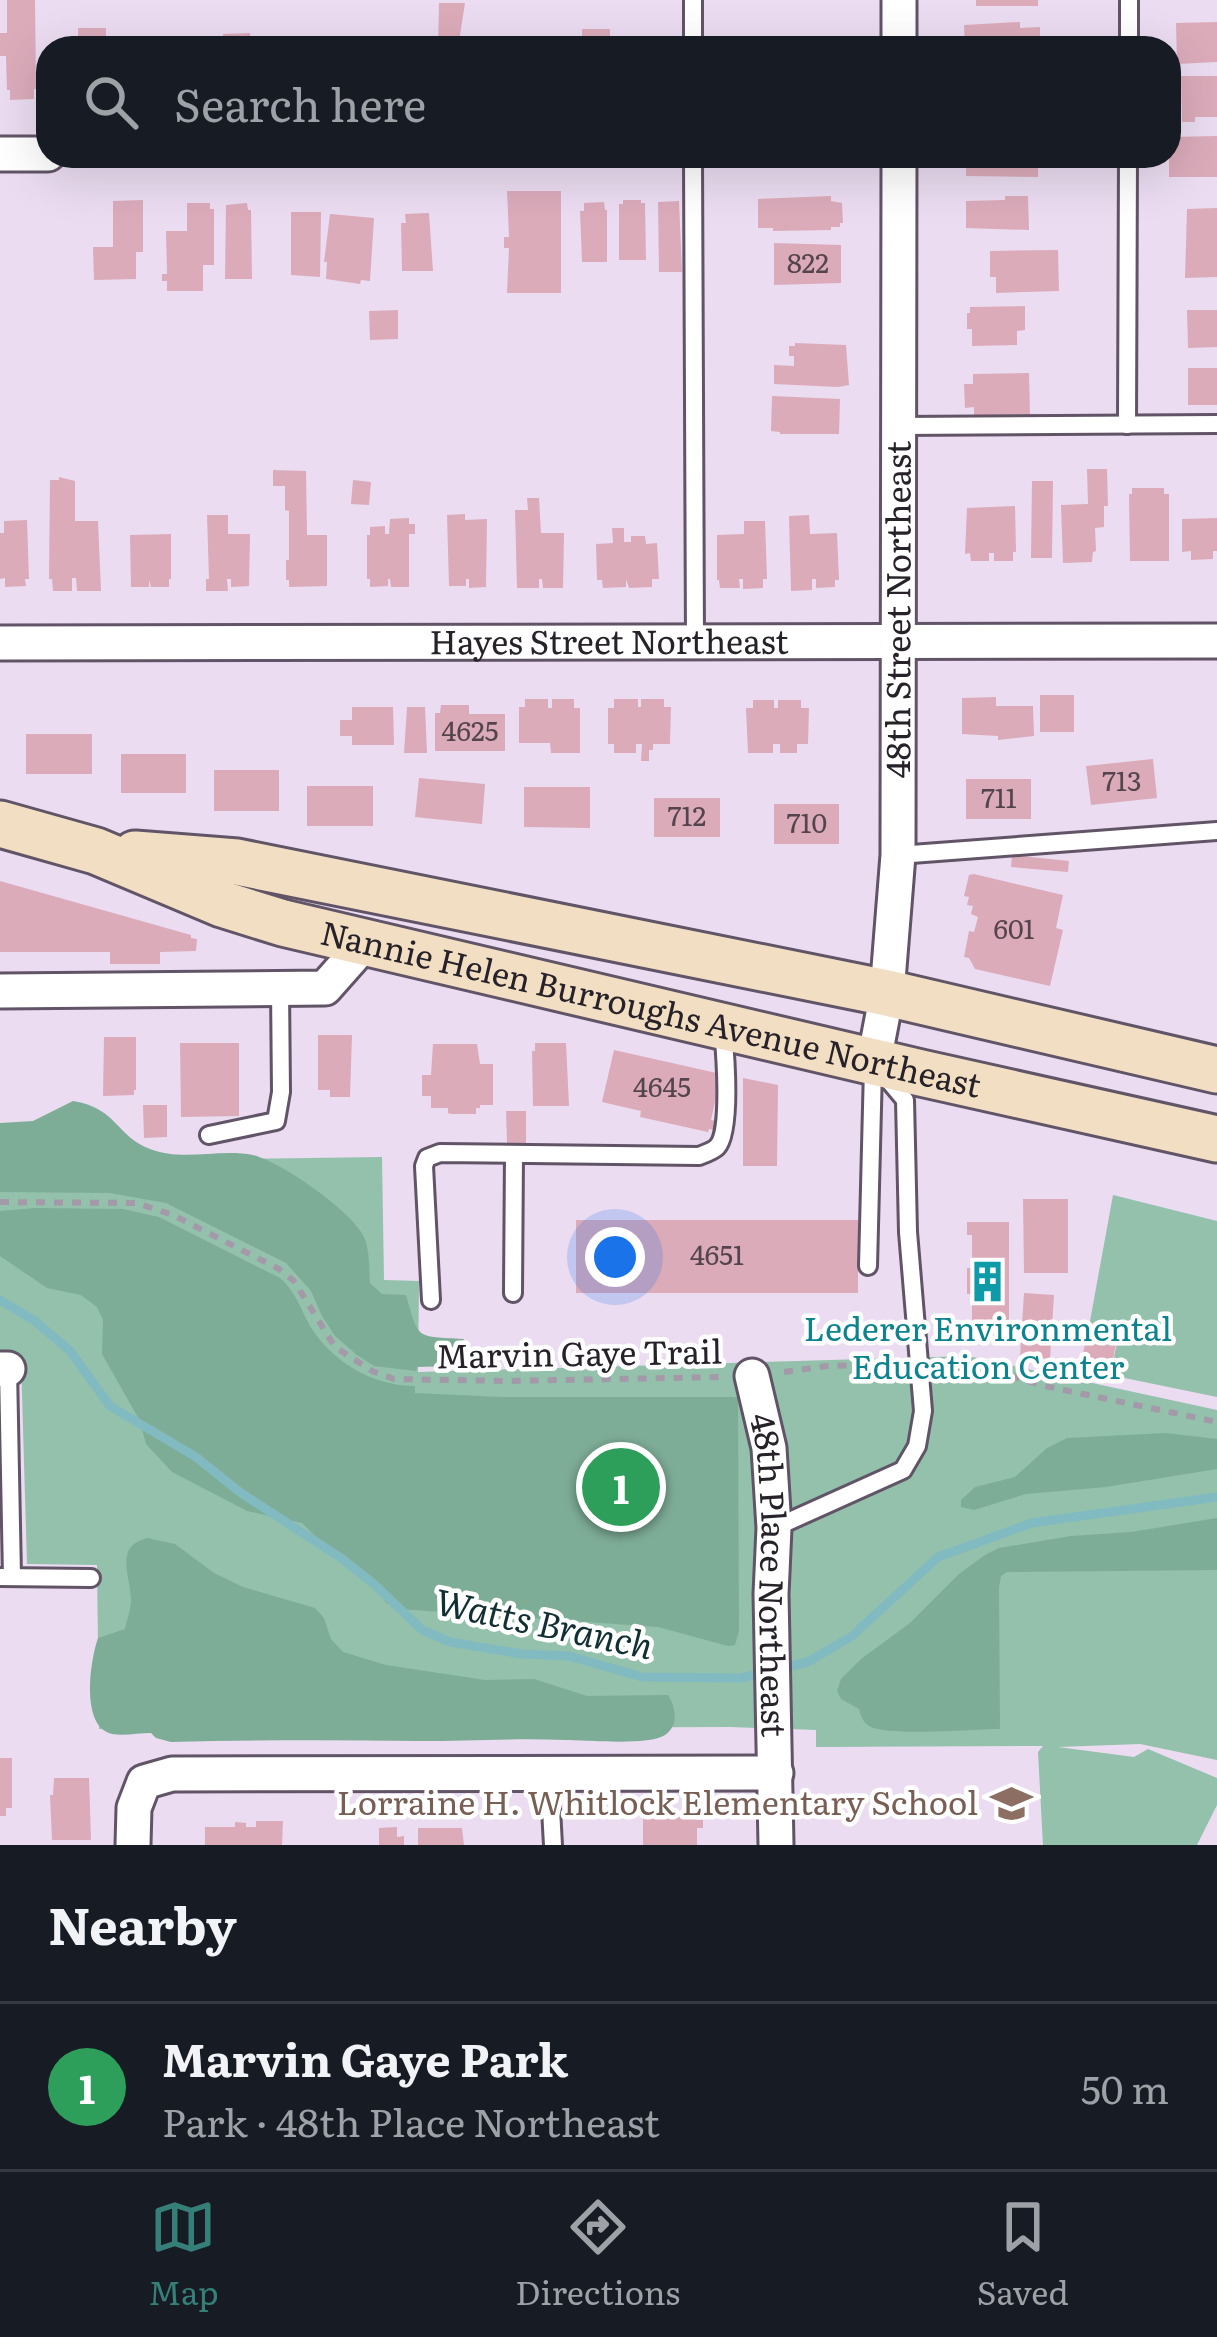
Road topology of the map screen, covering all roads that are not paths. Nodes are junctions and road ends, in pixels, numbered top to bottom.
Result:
1 (693, 0) edge
2 (899, 0) edge
3 (1129, 0) edge
4 (693, 36) edge
5 (899, 36) edge
6 (1129, 36) edge
7 (0, 154) edge
8 (36, 154) edge
9 (693, 168) edge
10 (899, 168) edge
11 (1128, 168) edge
12 (1217, 424) edge
13 (1127, 425) junction
14 (898, 426) junction
15 (1217, 640) edge
16 (898, 641) junction
17 (695, 642) junction
18 (0, 644) edge
19 (0, 824) edge
20 (1217, 831) edge
21 (96, 851) junction
22 (898, 855) junction
23 (364, 944) junction
24 (280, 988) junction
25 (0, 991) edge
26 (887, 993) junction
27 (723, 1027) junction
28 (874, 1060) junction
29 (1217, 1070) edge
30 (209, 1135) dead end
31 (1217, 1139) edge
32 (514, 1154) junction
33 (868, 1266) dead end
34 (513, 1293) dead end
35 (431, 1300) dead end
36 (4, 1369) edge
37 (752, 1376) road end
38 (774, 1528) junction
39 (6, 1577) edge
40 (91, 1578) dead end
41 (549, 1773) junction
42 (776, 1773) junction
43 (133, 1845) edge
44 (553, 1845) edge
45 (776, 1845) edge

1 - 4 lane
2 - 5 street
3 - 6 lane
7 - 8 street
9 - 17 lane
10 - 14 street, 48th Street Northeast
11 - 13 lane
12 - 13 lane
13 - 14 lane
14 - 16 street, 48th Street Northeast
15 - 16 street, Hayes Street Northeast
16 - 17 street, Hayes Street Northeast
16 - 22 street, 48th Street Northeast
17 - 18 street, Hayes Street Northeast
19 - 21 main road, Nannie Helen Burroughs Avenue Northeast
20 - 22 lane
21 - 23 main road, Nannie Helen Burroughs Avenue Northeast
21 - 26 main road, Nannie Helen Burroughs Avenue Northeast
22 - 26 street, 48th Street Northeast
23 - 24 street
23 - 27 main road, Nannie Helen Burroughs Avenue Northeast
24 - 25 street
24 - 30 lane
26 - 28 street, 48th Street Northeast
26 - 29 main road, Nannie Helen Burroughs Avenue Northeast
27 - 28 main road, Nannie Helen Burroughs Avenue Northeast
27 - 32 lane
28 - 31 main road, Nannie Helen Burroughs Avenue Northeast
28 - 33 lane
28 - 38 lane
32 - 34 lane
32 - 35 lane
36 - 39 lane
37 - 38 street, 48th Place Northeast
38 - 42 street, 48th Place Northeast
39 - 40 lane
41 - 42 street
41 - 43 street
41 - 44 lane
42 - 45 street, 48th Place Northeast

